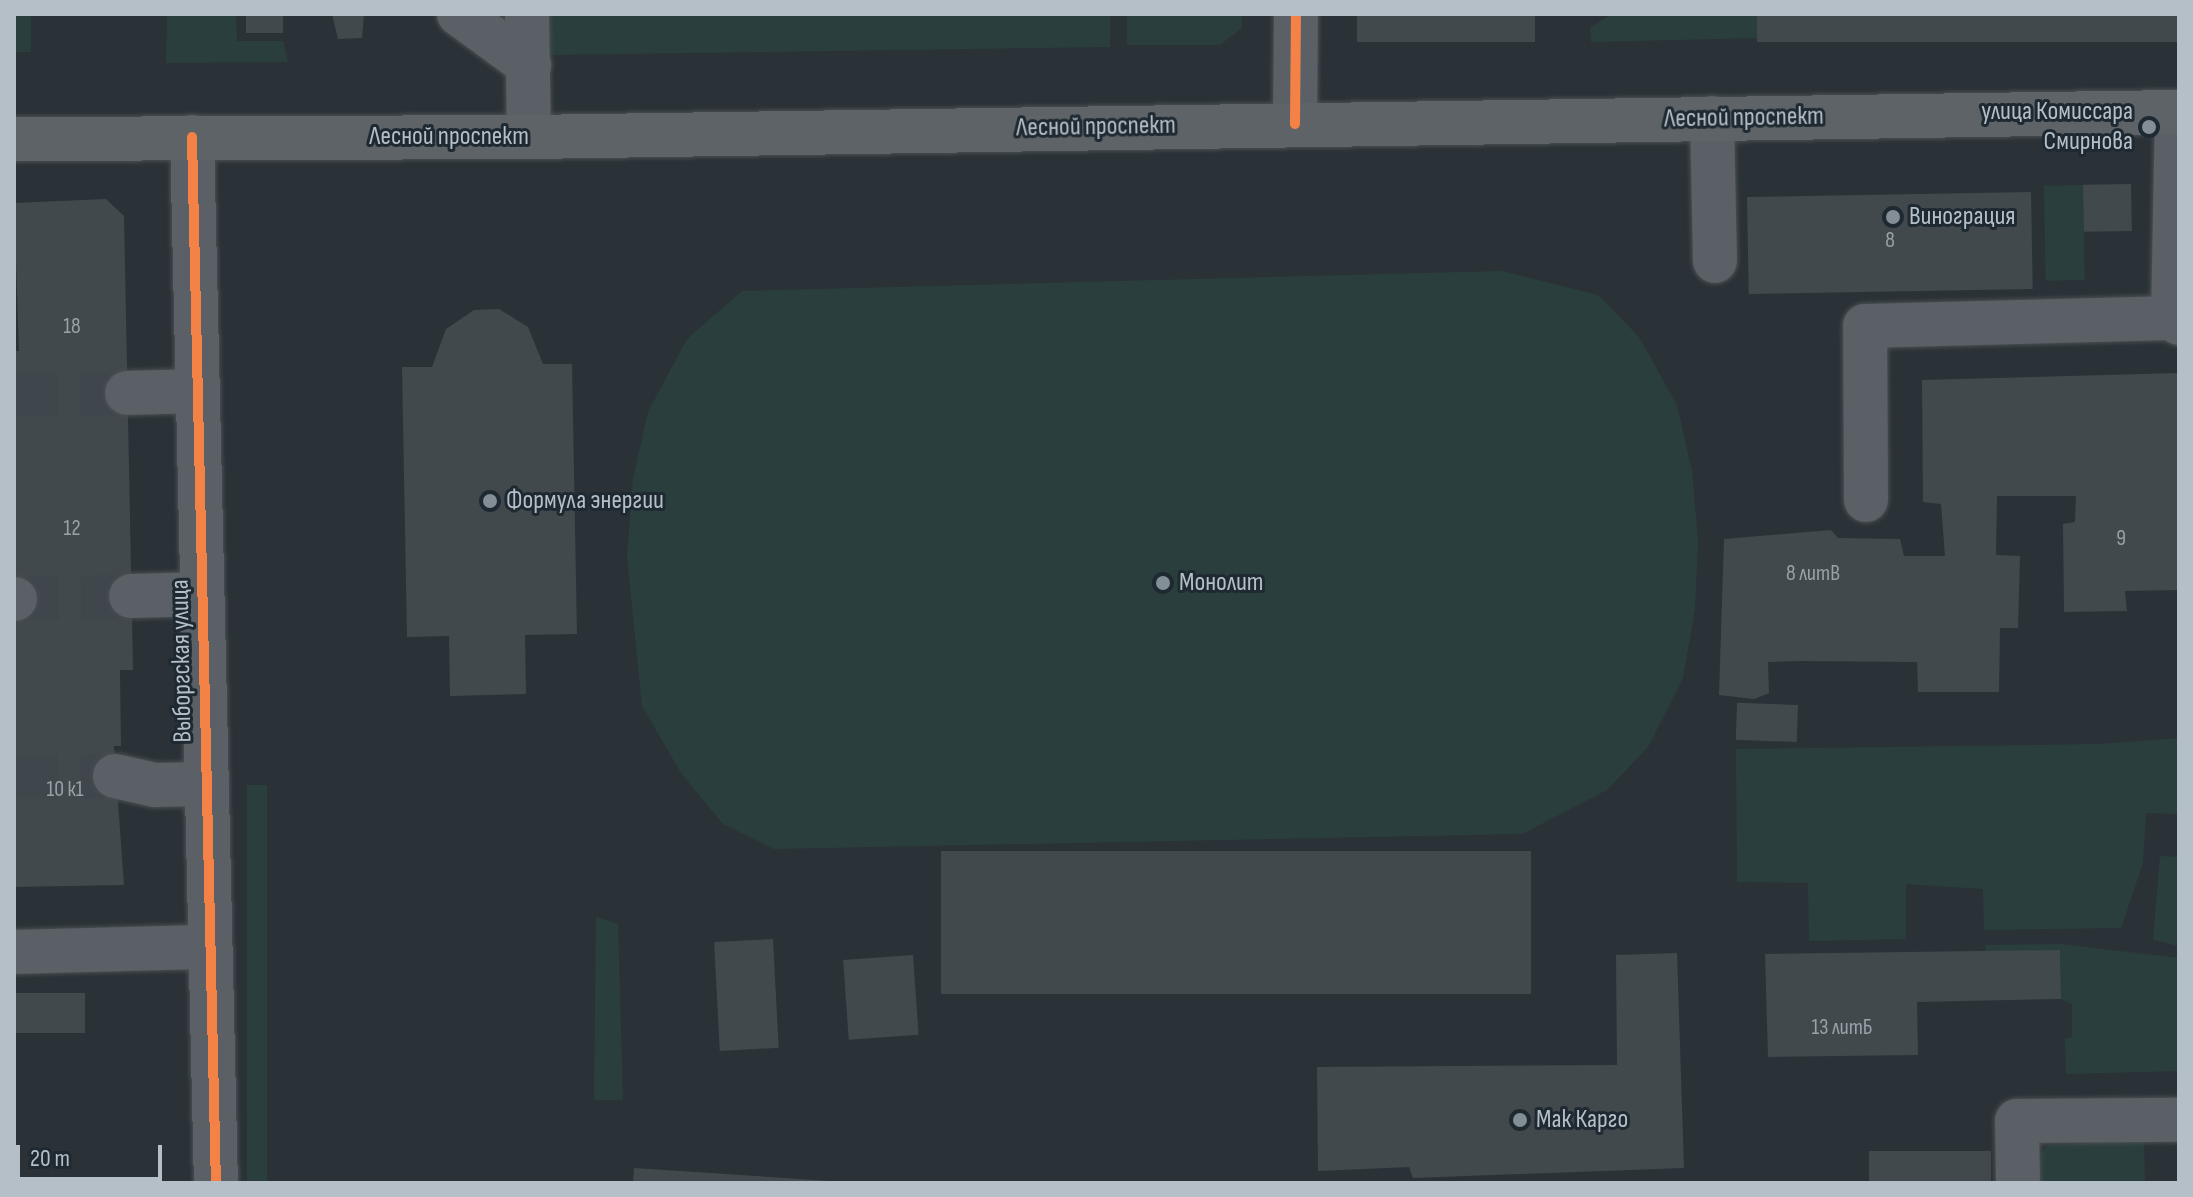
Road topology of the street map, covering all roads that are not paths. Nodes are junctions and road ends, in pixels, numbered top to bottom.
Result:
1 (459, 14) edge
2 (527, 14) edge
3 (1296, 14) edge
4 (529, 65) junction
5 (2178, 112) edge
6 (1712, 118) junction
7 (1295, 124) junction
8 (192, 137) junction
9 (529, 137) junction
10 (14, 139) edge
11 (1715, 261) dead end
12 (2176, 321) edge
13 (197, 391) junction
14 (127, 393) tunnel mouth
15 (1866, 500) dead end
16 (202, 594) junction
17 (131, 596) tunnel mouth
18 (115, 776) tunnel mouth
19 (207, 784) junction
20 (210, 947) junction
21 (14, 952) edge
22 (2179, 1120) edge
23 (216, 1183) edge
24 (2018, 1183) edge

1 - 4 street
2 - 4 street
3 - 7 street
4 - 9 street
5 - 6 main road, Лесной проспект
5 - 12 street
6 - 7 main road, Лесной проспект
6 - 11 street
7 - 9 main road, Лесной проспект
8 - 9 main road, Лесной проспект
8 - 10 main road, Лесной проспект
8 - 13 street, Выборгская улица
12 - 15 street
13 - 14 street
13 - 16 street, Выборгская улица
16 - 17 street
16 - 19 street, Выборгская улица
18 - 19 street
19 - 20 street, Выборгская улица
20 - 21 street
20 - 23 street, Выборгская улица
22 - 24 street

